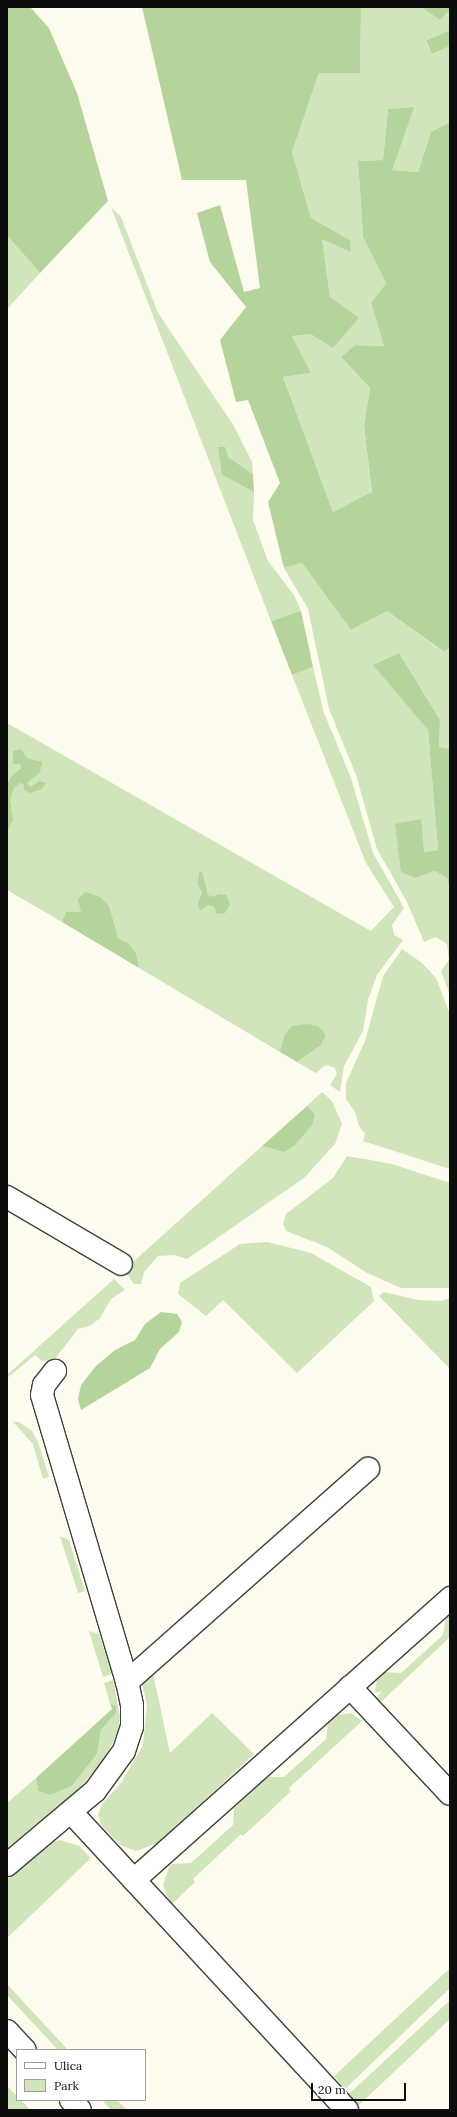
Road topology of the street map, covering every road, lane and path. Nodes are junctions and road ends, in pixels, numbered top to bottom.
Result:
1 (7, 1196) edge
2 (121, 1264) dead end
3 (55, 1371) dead end
4 (368, 1469) dead end
5 (450, 1598) edge
6 (127, 1682) junction
7 (350, 1688) junction
8 (450, 1794) edge
9 (71, 1812) junction
10 (7, 1865) edge
11 (134, 1880) junction
12 (7, 2030) edge
13 (24, 2049) edge
14 (72, 2101) edge
15 (80, 2110) edge
16 (347, 2110) edge

1 - 2 street
3 - 6 street
4 - 6 street
5 - 7 street
6 - 9 street
7 - 8 street
7 - 11 street
9 - 10 street
9 - 11 street
11 - 16 street
12 - 13 street
14 - 15 street

